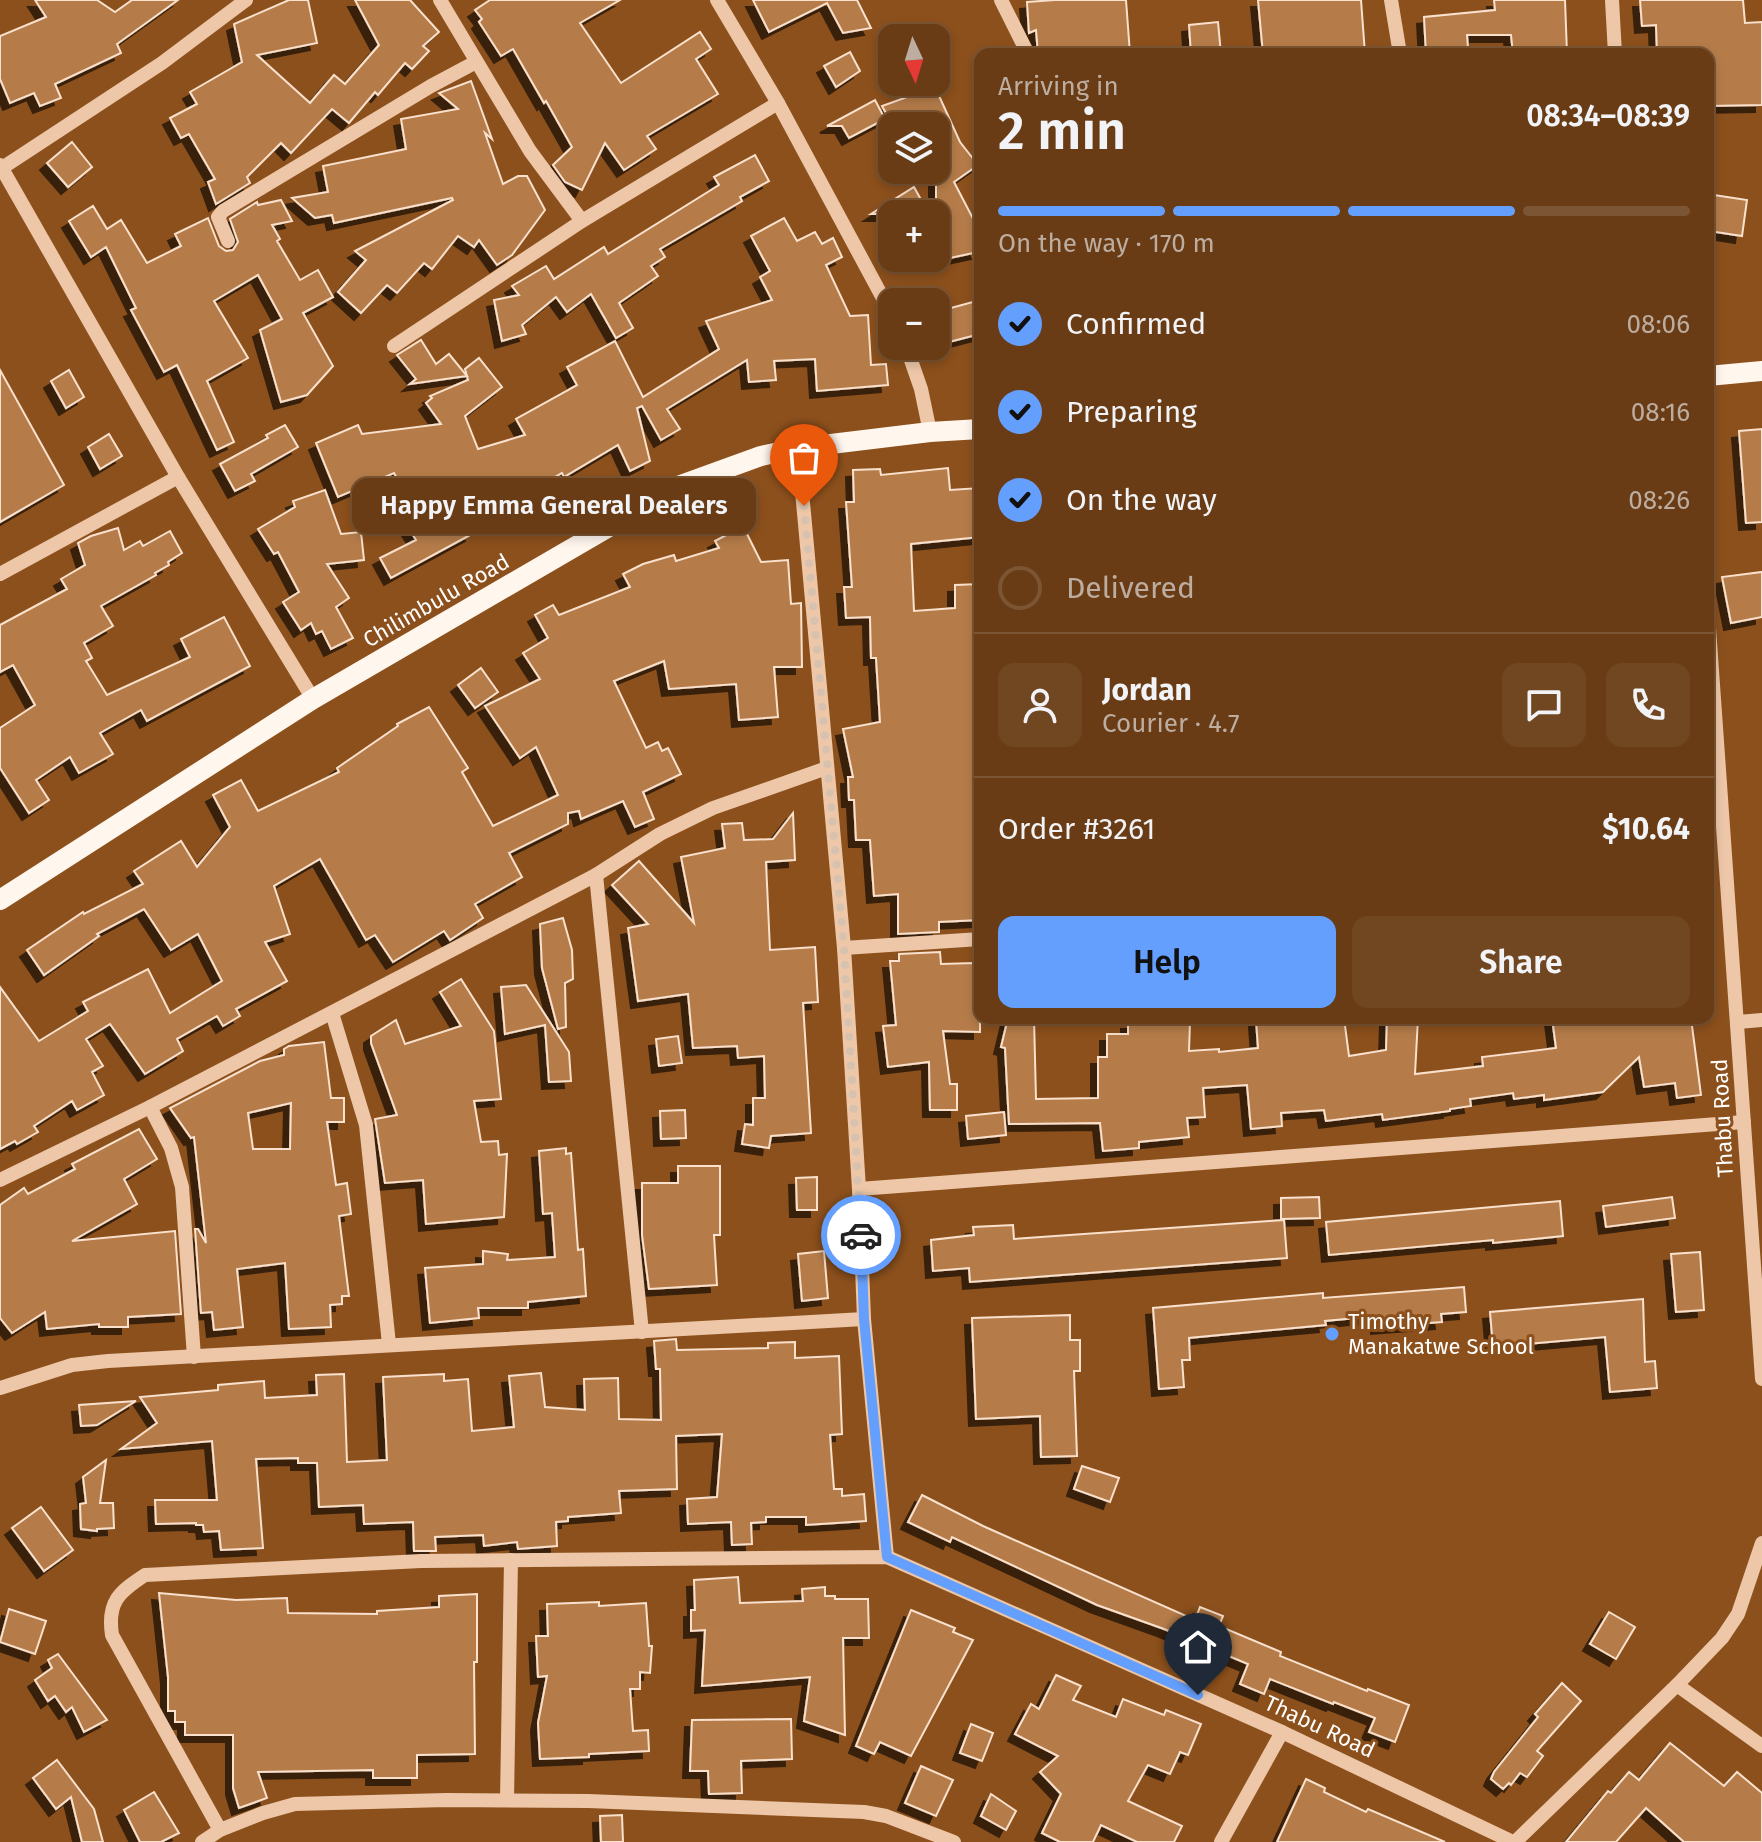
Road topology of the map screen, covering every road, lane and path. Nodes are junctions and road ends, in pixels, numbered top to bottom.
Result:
1 (246, 0) edge
2 (440, 0) edge
3 (717, 0) edge
4 (1001, 0) edge
5 (1391, 0) edge
6 (1612, 0) edge
7 (1025, 48) edge
8 (1399, 48) edge
9 (1615, 48) edge
10 (476, 62) junction
11 (778, 103) junction
12 (1, 166) edge
13 (582, 221) junction
14 (228, 241) dead end
15 (878, 289) edge
16 (394, 346) dead end
17 (911, 360) edge
18 (1762, 371) edge
19 (1714, 375) edge
20 (974, 429) edge
21 (930, 432) junction
22 (798, 448) junction
23 (178, 477) junction
24 (0, 574) edge
25 (313, 699) junction
26 (1714, 714) edge
27 (827, 768) junction
28 (596, 875) junction
29 (0, 900) edge
30 (974, 939) edge
31 (844, 948) junction
32 (332, 1013) junction
33 (1762, 1020) edge
34 (1738, 1022) junction
35 (150, 1107) junction
36 (1744, 1122) junction
37 (0, 1180) edge
38 (859, 1189) junction
39 (1757, 1247) edge
40 (864, 1319) junction
41 (642, 1332) junction
42 (389, 1344) junction
43 (194, 1357) junction
44 (1762, 1379) edge
45 (0, 1388) edge
46 (1761, 1554) edge
47 (887, 1557) junction
48 (511, 1560) junction
49 (1677, 1685) junction
50 (1282, 1732) junction
51 (1762, 1746) edge
52 (507, 1800) junction
53 (220, 1830) junction
54 (202, 1842) edge
55 (954, 1842) edge
56 (1221, 1842) edge
57 (1514, 1842) edge

1 - 12 street
2 - 10 street
3 - 11 street
4 - 7 street
5 - 8 street
6 - 9 street
10 - 13 street
10 - 14 street
11 - 13 street
11 - 15 street
12 - 23 street
13 - 16 street
17 - 21 street
18 - 19 main road
20 - 21 main road, Chilimbulu Road
21 - 22 main road, Chilimbulu Road
22 - 25 main road, Chilimbulu Road
22 - 27 street
23 - 24 street
23 - 25 street
25 - 29 main road, Chilimbulu Road
26 - 34 street, Thabu Road
27 - 28 street
27 - 31 street
28 - 32 street
28 - 41 street
30 - 31 street
31 - 38 street
32 - 35 street
32 - 42 street
33 - 34 street
34 - 36 street, Thabu Road
35 - 37 street
35 - 43 street
36 - 38 street
36 - 39 street, Thabu Road
38 - 40 street
39 - 44 street, Thabu Road
40 - 41 street
40 - 47 street
41 - 42 street
42 - 43 street
43 - 45 street
46 - 49 street, Thabu Road
47 - 48 street
47 - 50 street, Thabu Road
48 - 52 street
48 - 53 street
49 - 51 street
49 - 57 street, Thabu Road
50 - 56 street
50 - 57 street, Thabu Road
52 - 53 street
52 - 55 street
53 - 54 street

